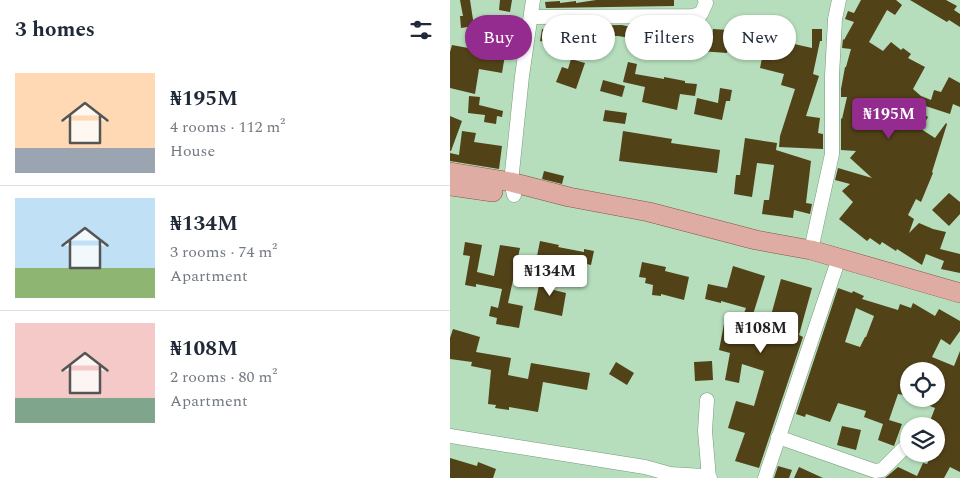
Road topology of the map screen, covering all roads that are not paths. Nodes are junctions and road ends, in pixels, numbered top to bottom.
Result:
1 (533, 0) edge
2 (705, 0) edge
3 (839, 0) edge
4 (532, 17) joint
5 (525, 60) edge
6 (450, 172) edge
7 (450, 186) edge
8 (513, 189) junction
9 (811, 250) junction
10 (836, 264) junction
11 (960, 293) edge
12 (960, 299) edge
13 (707, 400) dead end
14 (450, 436) edge
15 (778, 437) junction
16 (900, 452) edge
17 (710, 478) edge
18 (765, 478) edge

1 - 4 street
2 - 4 street
3 - 9 street
5 - 8 street
6 - 8 main road
7 - 8 main road
8 - 9 main road
8 - 10 main road
9 - 11 main road
10 - 12 main road
10 - 15 street
13 - 17 street
14 - 17 street
15 - 16 street
15 - 18 street

